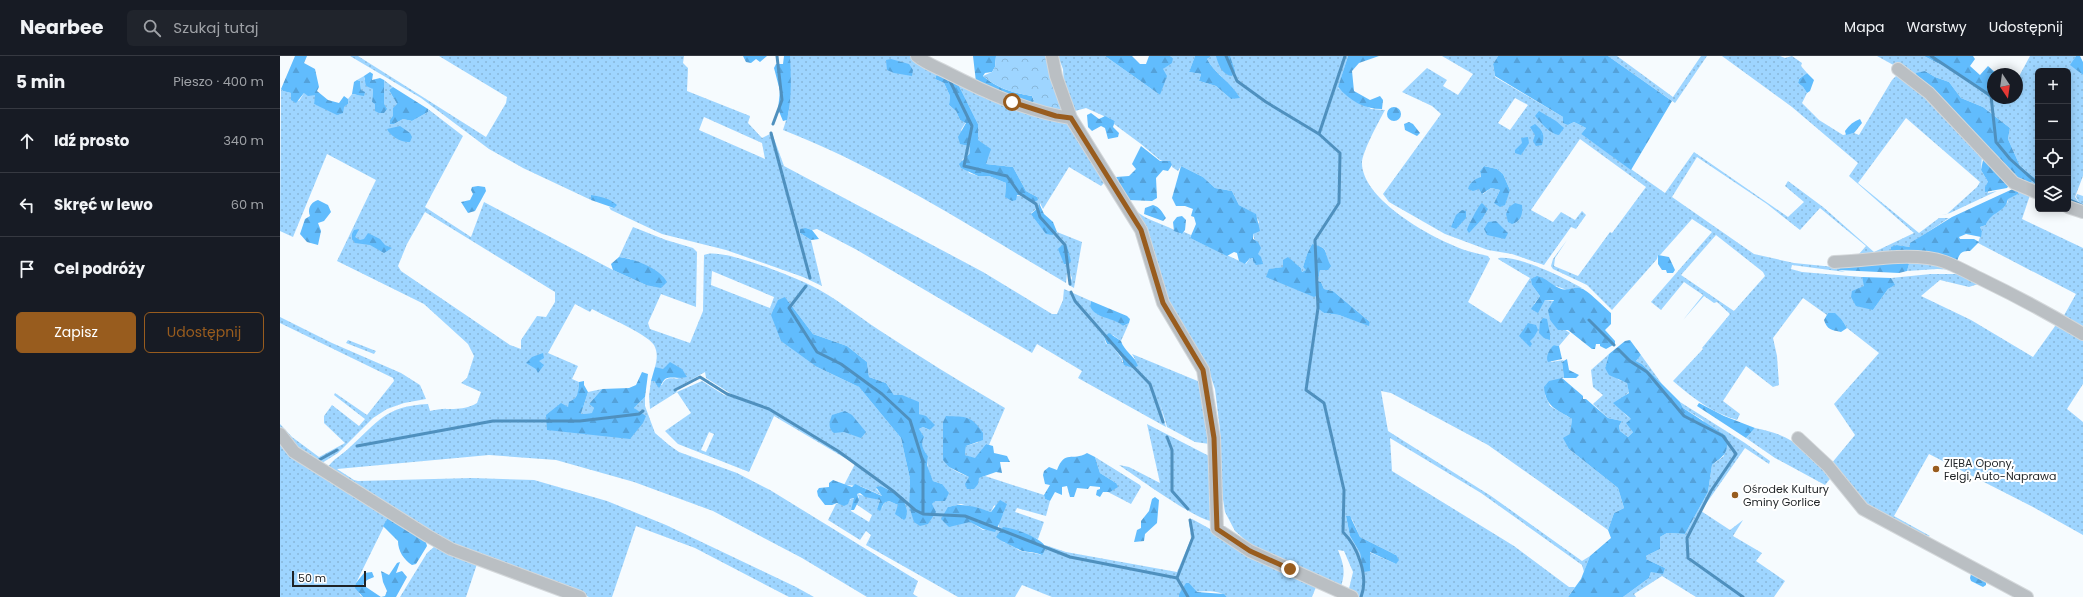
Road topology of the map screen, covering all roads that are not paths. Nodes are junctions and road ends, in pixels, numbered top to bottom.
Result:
1 (916, 56) edge
2 (1052, 56) edge
3 (1898, 69) dead end
4 (1071, 118) junction
5 (2035, 192) edge
6 (2071, 208) edge
7 (2083, 212) edge
8 (1834, 262) dead end
9 (2083, 334) edge
10 (280, 434) edge
11 (1798, 438) dead end
12 (580, 597) edge
13 (1352, 597) edge
14 (2027, 597) edge

1 - 4 street
2 - 4 street
3 - 5 street
4 - 13 street
6 - 7 street
8 - 9 street
10 - 12 street
11 - 14 street

